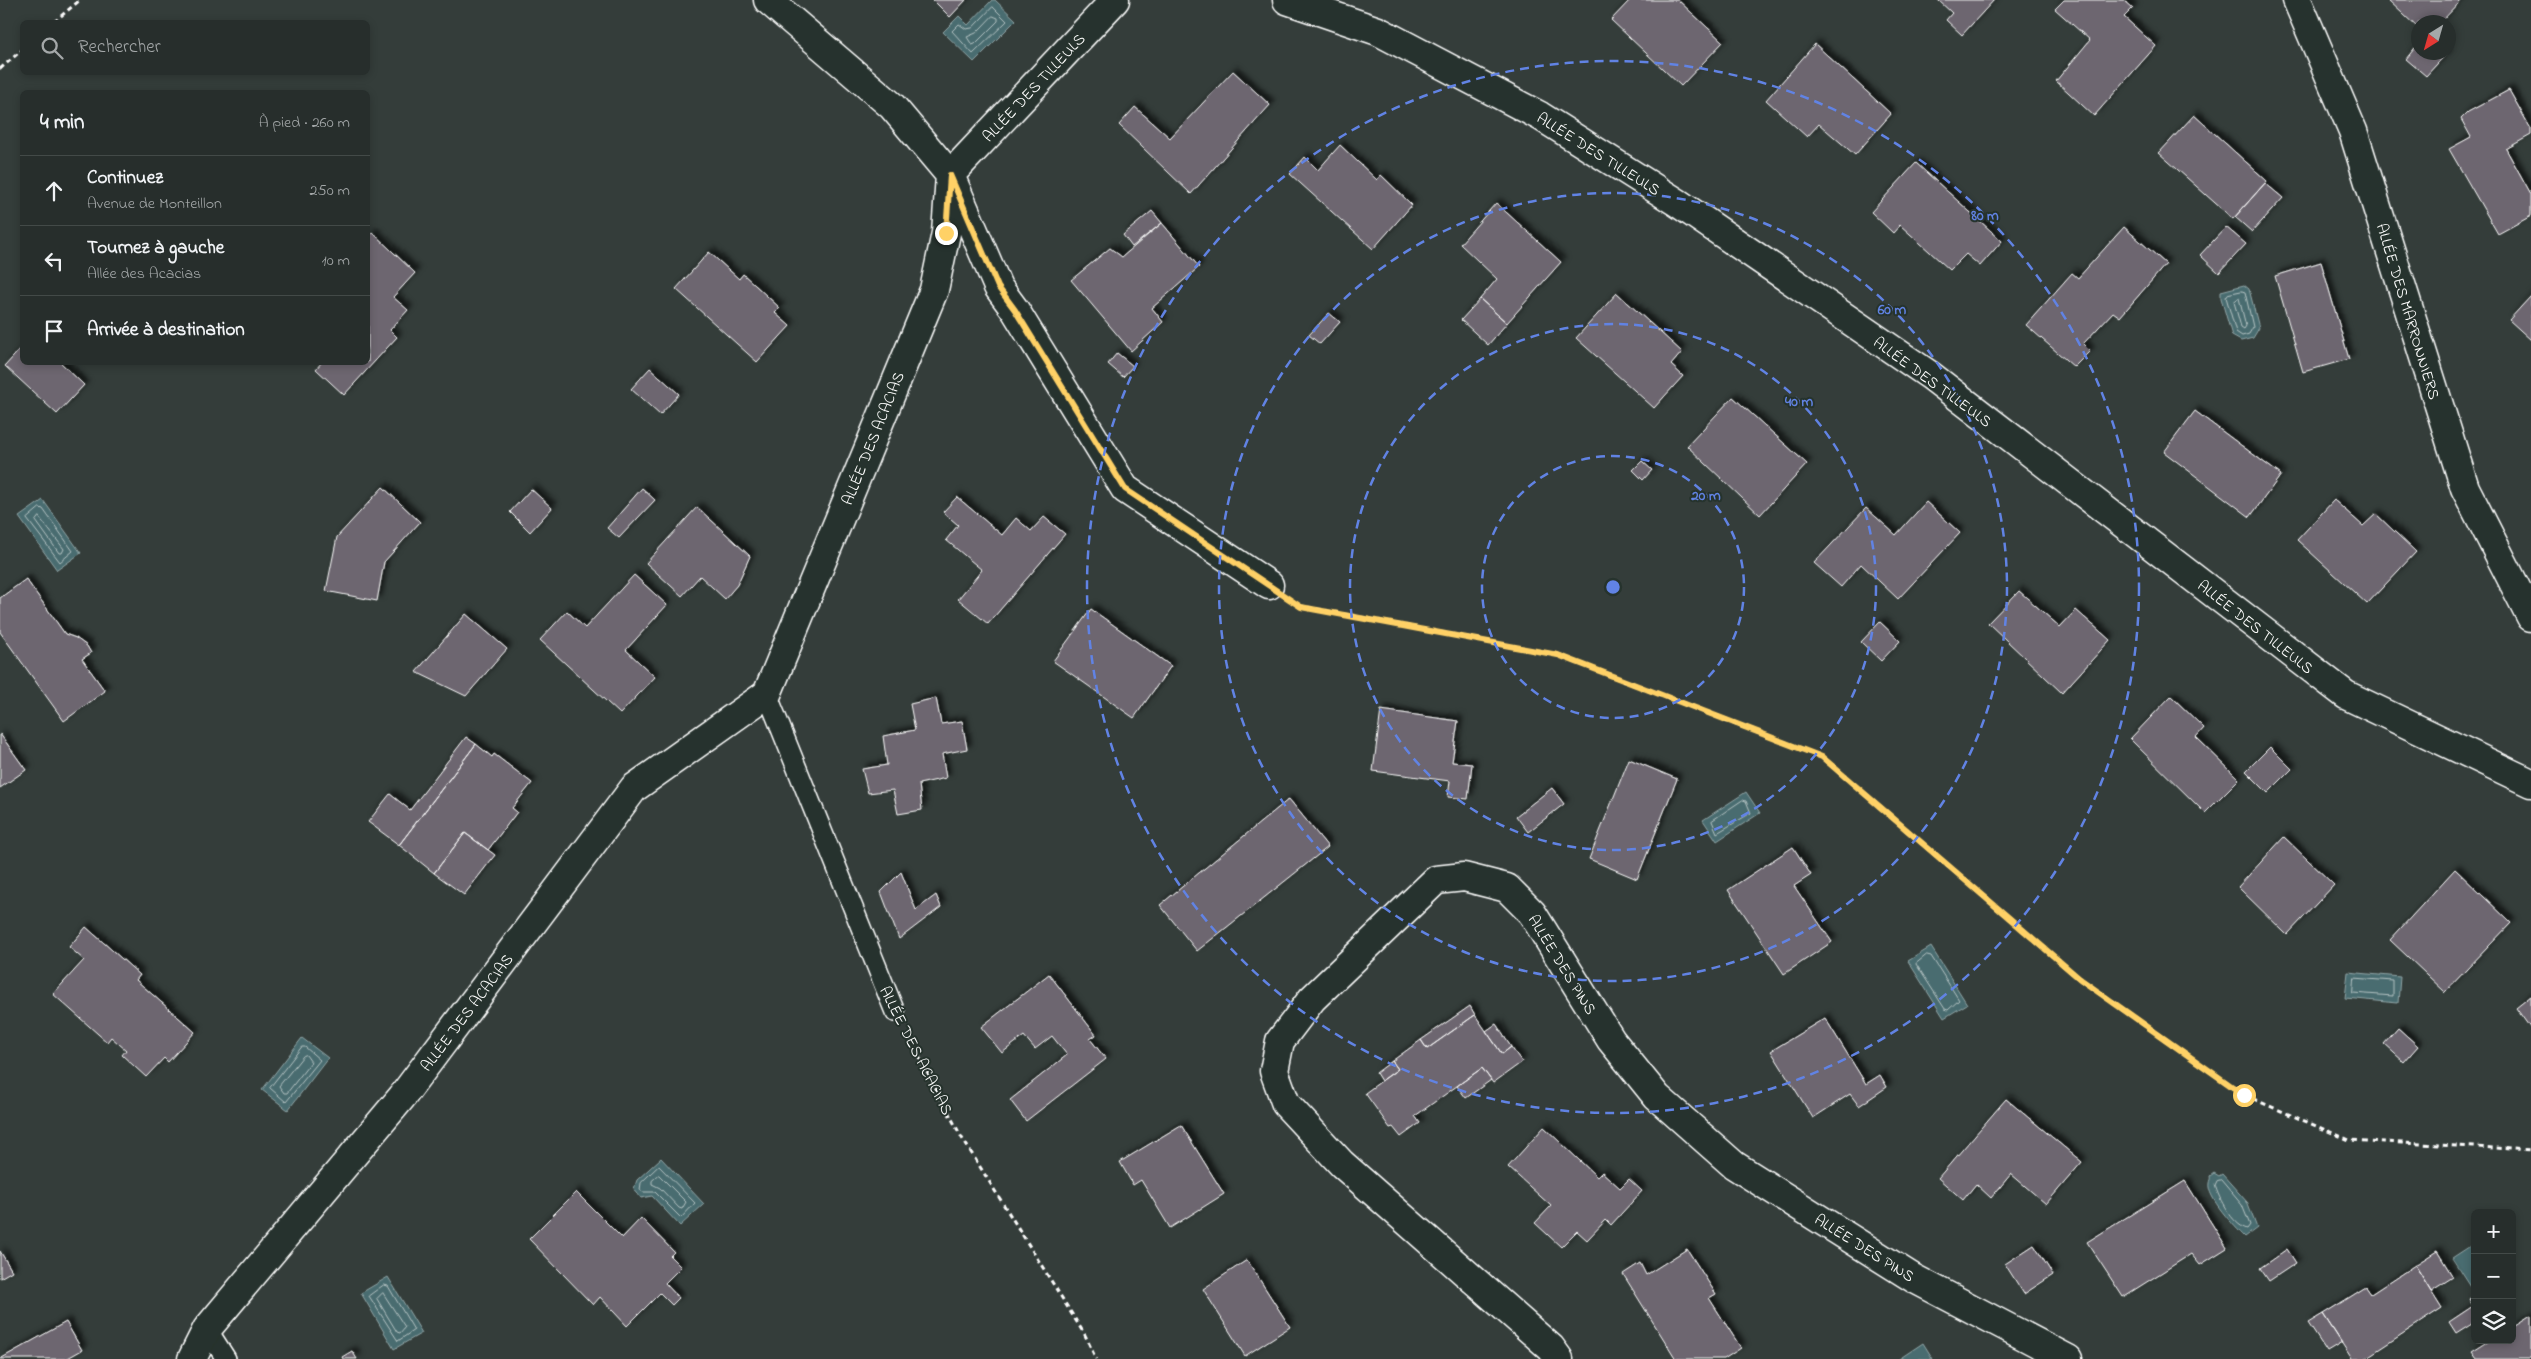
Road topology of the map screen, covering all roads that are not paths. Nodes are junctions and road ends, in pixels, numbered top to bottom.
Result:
1 (768, 0) edge
2 (1115, 0) edge
3 (1287, 0) edge
4 (2298, 0) edge
5 (950, 175) junction
6 (1269, 585) road end
7 (2531, 617) edge
8 (767, 694) junction
9 (2531, 783) edge
10 (895, 1012) road end
11 (207, 1328) junction
12 (192, 1359) edge
13 (226, 1359) edge
14 (1559, 1359) edge
15 (2068, 1359) edge

1 - 5 street
2 - 5 street, ALLÉE DES TILLEULS
3 - 9 street, ALLÉE DES TILLEULS
4 - 7 street, ALLÉE DES MARRONNIERS
5 - 6 street
5 - 8 street, ALLÉE DES ACACIAS
8 - 10 lane, ALLÉE DES ACACIAS
8 - 11 street, ALLÉE DES ACACIAS
11 - 12 street, ALLÉE DES ACACIAS
11 - 13 lane
14 - 15 street, ALLÉE DES PINS

